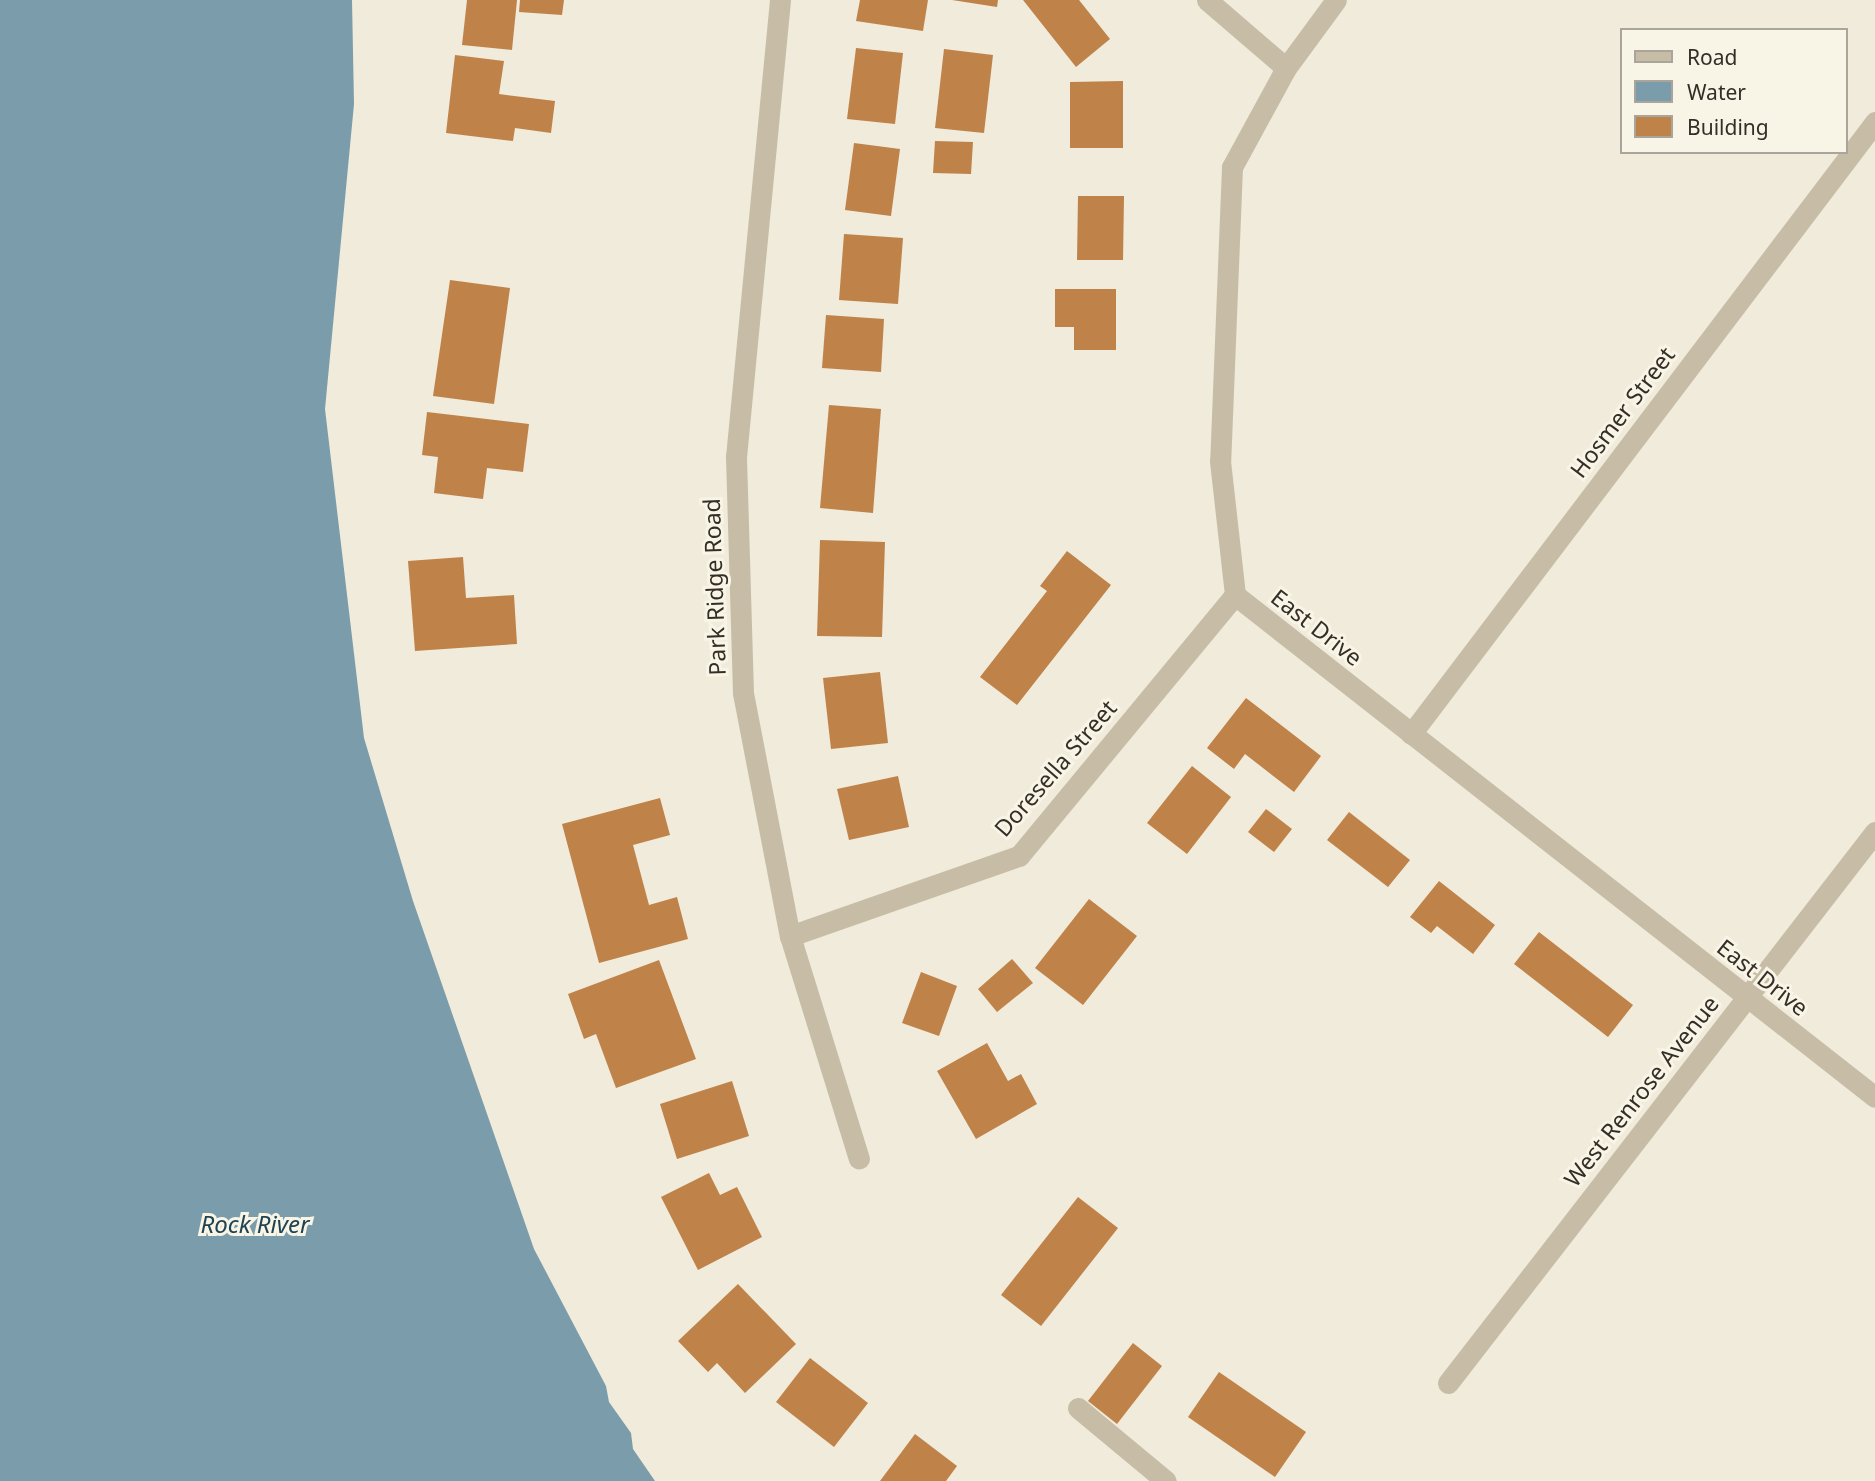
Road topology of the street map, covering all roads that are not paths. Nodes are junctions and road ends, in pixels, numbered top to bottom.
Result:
1 (780, 0) edge
2 (1208, 0) edge
3 (1336, 0) edge
4 (1286, 68) junction
5 (1875, 122) edge
6 (1235, 595) junction
7 (1411, 734) junction
8 (1875, 832) edge
9 (790, 936) junction
10 (1746, 998) junction
11 (1875, 1097) edge
12 (859, 1159) dead end
13 (1448, 1382) dead end
14 (1078, 1408) dead end
15 (1166, 1481) edge

1 - 9 street, Park Ridge Road
2 - 4 street
3 - 4 street, East Drive
4 - 6 street, East Drive
5 - 7 street, Hosmer Street
6 - 7 street, East Drive
6 - 9 street, Doresella Street
7 - 10 street, East Drive
8 - 10 street, West Renrose Avenue
9 - 12 street, Park Ridge Road
10 - 11 street, East Drive
10 - 13 street, West Renrose Avenue
14 - 15 street

